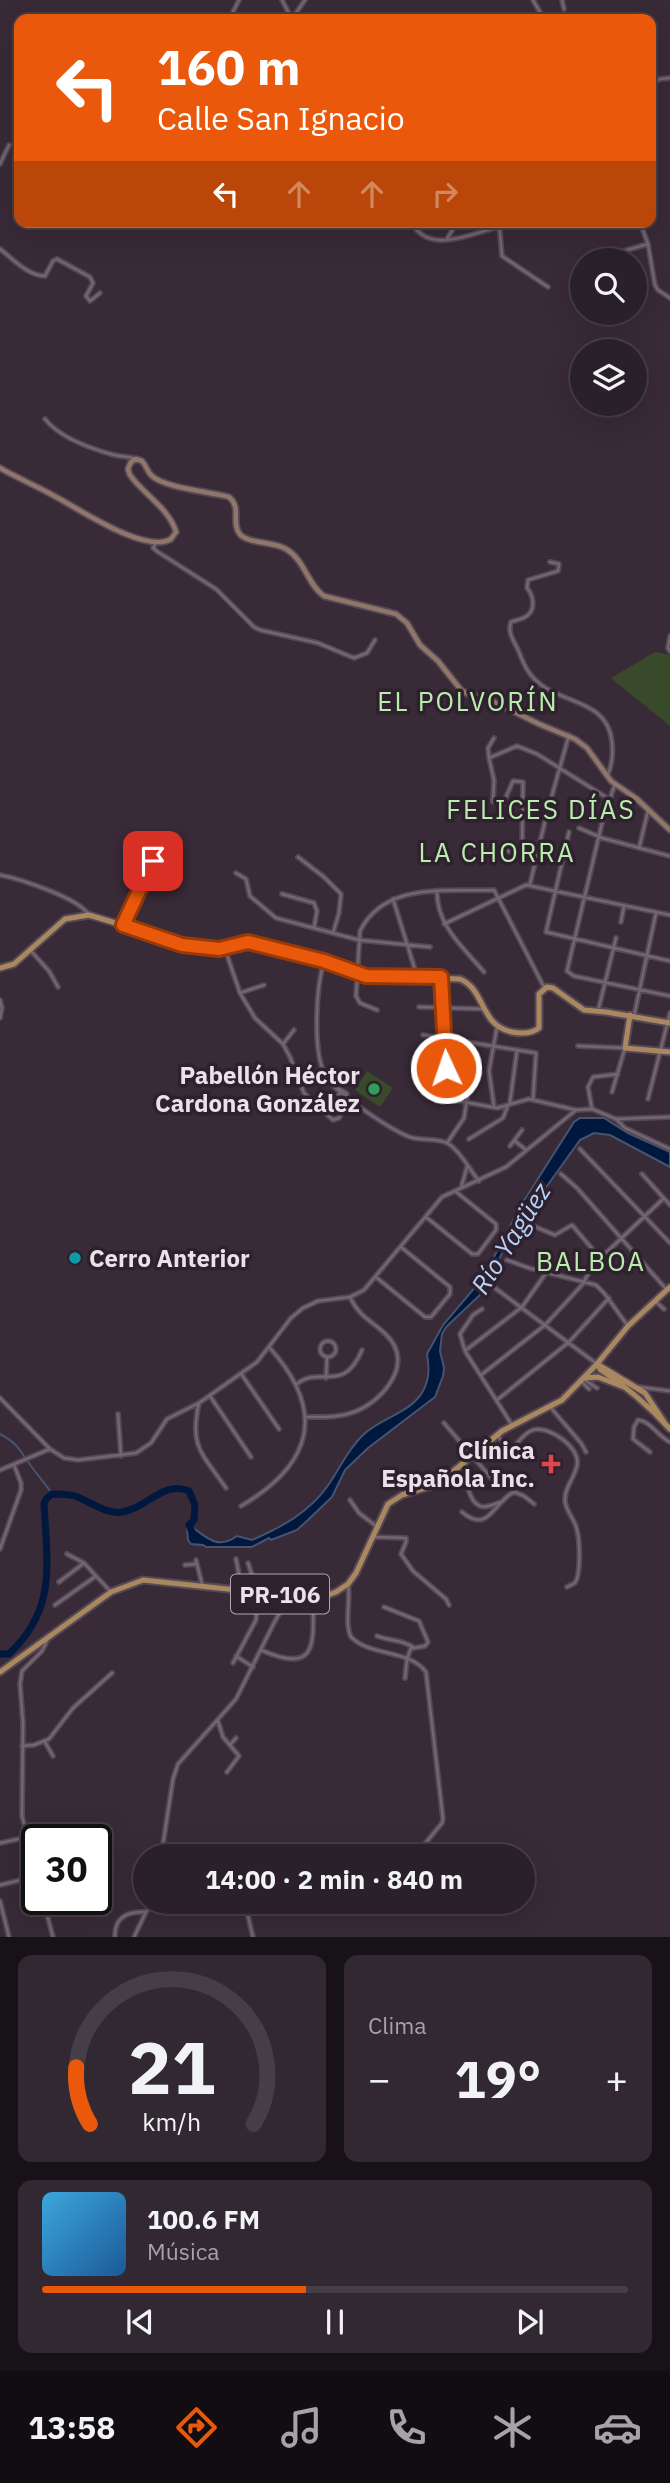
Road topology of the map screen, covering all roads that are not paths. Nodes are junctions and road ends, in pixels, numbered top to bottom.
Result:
1 (562, 0) edge
2 (564, 9) dead end
3 (9, 145) dead end
4 (0, 164) edge
5 (415, 228) edge
6 (453, 228) edge
7 (490, 228) edge
8 (500, 228) edge
9 (642, 228) edge
10 (447, 239) junction
11 (648, 244) junction
12 (634, 248) edge
13 (0, 249) edge
14 (548, 287) dead end
15 (100, 293) dead end
16 (670, 298) edge
17 (46, 419) dead end
18 (136, 459) junction
19 (0, 468) edge
20 (156, 543) junction
21 (550, 562) dead end
22 (670, 636) edge
23 (375, 640) dead end
24 (670, 651) edge
25 (569, 735) junction
26 (494, 738) dead end
27 (489, 758) junction
28 (559, 767) junction
29 (607, 777) junction
30 (615, 784) junction
31 (609, 799) junction
32 (493, 802) dead end
33 (503, 804) dead end
34 (648, 811) junction
35 (579, 828) dead end
36 (670, 830) edge
37 (569, 832) dead end
38 (599, 837) junction
39 (494, 848) dead end
40 (639, 848) junction
41 (158, 852) dead end
42 (522, 853) junction
43 (670, 856) edge
44 (298, 857) dead end
45 (537, 857) junction
46 (236, 873) dead end
47 (0, 875) edge
48 (530, 885) junction
49 (554, 891) junction
50 (437, 892) junction
51 (282, 894) dead end
52 (498, 897) junction
53 (584, 898) junction
54 (394, 899) junction
55 (624, 906) junction
56 (656, 913) junction
57 (89, 915) junction
58 (670, 915) edge
59 (621, 922) dead end
60 (444, 924) junction
61 (123, 925) junction
62 (314, 928) junction
63 (333, 933) junction
64 (616, 938) dead end
65 (359, 940) junction
66 (573, 940) junction
67 (407, 946) junction
68 (430, 947) dead end
69 (225, 948) junction
70 (613, 949) junction
71 (31, 951) junction
72 (648, 956) junction
73 (324, 961) junction
74 (670, 961) edge
75 (0, 968) edge
76 (484, 972) dead end
77 (357, 973) junction
78 (417, 976) junction
79 (441, 977) junction
80 (605, 983) junction
81 (264, 985) dead end
82 (58, 987) dead end
83 (545, 987) junction
84 (639, 990) junction
85 (240, 993) junction
86 (670, 996) edge
87 (0, 999) edge
88 (419, 1007) dead end
89 (599, 1007) dead end
90 (443, 1008) junction
91 (484, 1009) junction
92 (377, 1010) dead end
93 (670, 1013) edge
94 (632, 1016) junction
95 (0, 1018) edge
96 (669, 1023) edge
97 (497, 1027) junction
98 (293, 1030) dead end
99 (423, 1035) dead end
100 (444, 1038) junction
101 (283, 1044) junction
102 (493, 1046) junction
103 (578, 1046) dead end
104 (625, 1048) junction
105 (517, 1050) junction
106 (660, 1051) junction
107 (670, 1052) edge
108 (418, 1063) dead end
109 (445, 1067) junction
110 (618, 1074) junction
111 (335, 1087) junction
112 (612, 1092) dead end
113 (339, 1093) junction
114 (349, 1098) junction
115 (648, 1099) dead end
116 (533, 1100) junction
117 (467, 1103) junction
118 (509, 1105) junction
119 (495, 1108) junction
120 (592, 1109) junction
121 (576, 1110) junction
122 (343, 1112) junction
123 (670, 1117) edge
124 (616, 1119) junction
125 (522, 1130) dead end
126 (468, 1139) dead end
127 (514, 1140) junction
128 (447, 1143) junction
129 (510, 1146) dead end
130 (580, 1149) dead end
131 (670, 1149) edge
132 (526, 1150) junction
133 (467, 1167) junction
134 (561, 1174) dead end
135 (642, 1174) dead end
136 (479, 1181) junction
137 (461, 1188) junction
138 (455, 1191) junction
139 (664, 1198) junction
140 (670, 1205) edge
141 (425, 1216) junction
142 (645, 1217) junction
143 (531, 1225) dead end
144 (621, 1239) junction
145 (670, 1243) edge
146 (401, 1247) junction
147 (600, 1258) junction
148 (507, 1260) dead end
149 (546, 1273) junction
150 (376, 1277) junction
151 (584, 1281) junction
152 (495, 1288) dead end
153 (668, 1289) edge
154 (350, 1297) junction
155 (608, 1298) junction
156 (655, 1301) junction
157 (522, 1307) junction
158 (482, 1309) dead end
159 (664, 1309) dead end
160 (545, 1325) junction
161 (628, 1326) junction
162 (569, 1342) junction
163 (269, 1348) junction
164 (362, 1350) dead end
165 (465, 1351) junction
166 (327, 1357) junction
167 (603, 1357) junction
168 (600, 1365) junction
169 (242, 1375) junction
170 (481, 1375) junction
171 (326, 1378) junction
172 (582, 1380) junction
173 (296, 1384) junction
174 (636, 1387) junction
175 (597, 1388) dead end
176 (628, 1388) junction
177 (589, 1389) dead end
178 (670, 1391) edge
179 (211, 1396) junction
180 (0, 1398) edge
181 (497, 1400) junction
182 (199, 1403) junction
183 (550, 1408) junction
184 (118, 1414) dead end
185 (306, 1417) junction
186 (444, 1423) dead end
187 (512, 1426) junction
188 (668, 1427) edge
189 (279, 1429) dead end
190 (497, 1435) junction
191 (670, 1442) edge
192 (50, 1449) junction
193 (586, 1452) dead end
194 (650, 1452) dead end
195 (472, 1454) junction
196 (121, 1457) junction
197 (251, 1457) dead end
198 (465, 1461) junction
199 (14, 1465) junction
200 (0, 1470) edge
201 (492, 1480) dead end
202 (226, 1488) dead end
203 (350, 1500) dead end
204 (503, 1501) junction
205 (534, 1504) dead end
206 (241, 1506) dead end
207 (462, 1512) dead end
208 (376, 1525) junction
209 (371, 1536) junction
210 (0, 1549) edge
211 (67, 1554) dead end
212 (236, 1559) dead end
213 (84, 1563) junction
214 (248, 1563) dead end
215 (185, 1565) dead end
216 (96, 1576) junction
217 (59, 1582) dead end
218 (348, 1584) junction
219 (203, 1587) junction
220 (567, 1587) dead end
221 (242, 1591) junction
222 (111, 1592) junction
223 (258, 1592) junction
224 (295, 1595) junction
225 (313, 1596) junction
226 (55, 1605) dead end
227 (449, 1605) dead end
228 (384, 1607) dead end
229 (377, 1636) dead end
230 (48, 1639) junction
231 (414, 1648) junction
232 (261, 1650) junction
233 (236, 1656) junction
234 (407, 1659) junction
235 (233, 1663) dead end
236 (253, 1667) junction
237 (0, 1672) edge
238 (112, 1673) dead end
239 (405, 1678) dead end
240 (218, 1720) junction
241 (236, 1738) dead end
242 (45, 1741) junction
243 (230, 1745) junction
244 (22, 1746) junction
245 (52, 1756) dead end
246 (227, 1772) dead end
247 (24, 1824) edge
248 (21, 1838) edge
249 (0, 1843) edge
250 (163, 1844) edge
251 (425, 1844) edge
252 (21, 1879) edge
253 (0, 1885) edge
254 (0, 1901) edge
255 (133, 1912) edge
256 (145, 1914) edge
257 (249, 1914) edge
258 (47, 1915) edge
259 (9, 1937) edge
260 (53, 1937) edge
261 (115, 1937) edge
262 (134, 1937) edge
263 (253, 1937) edge

1 - 2 street
3 - 4 street
5 - 10 street
6 - 10 street
7 - 10 street
8 - 14 street
9 - 11 street
11 - 12 street
11 - 16 street
13 - 15 street
17 - 18 street
18 - 20 street
18 - 25 street
19 - 20 street
20 - 23 street
21 - 29 street
22 - 24 street
25 - 28 street
25 - 29 street
26 - 27 street
27 - 28 street
27 - 32 street
28 - 31 street
28 - 45 street
29 - 30 street
30 - 31 street
30 - 34 street
31 - 38 street
33 - 42 street
34 - 36 street
34 - 40 street
35 - 38 street
37 - 49 street
38 - 40 street
38 - 53 street
39 - 42 street
40 - 43 street
41 - 61 street
42 - 45 street
44 - 63 street
45 - 48 street
46 - 62 street
47 - 57 street
48 - 49 street
48 - 52 street
49 - 53 street
49 - 66 street
50 - 52 street
50 - 54 street
50 - 60 street
51 - 62 street
52 - 60 street
52 - 83 street
53 - 55 street
53 - 66 street
54 - 65 street
54 - 67 street
55 - 56 street
55 - 59 street
56 - 58 street
56 - 72 street
57 - 61 main road
57 - 71 main road
60 - 76 street
61 - 69 main road
62 - 63 street
63 - 65 street
64 - 70 street
65 - 67 street
65 - 77 street
66 - 70 street
66 - 80 street
67 - 68 street
67 - 78 street
69 - 73 main road
69 - 85 street
70 - 72 street
70 - 80 street
71 - 75 main road
71 - 82 street
72 - 74 street
72 - 84 street
73 - 77 main road
73 - 111 street
77 - 78 main road
77 - 92 street
78 - 79 main road
79 - 90 street
79 - 91 main road
80 - 84 street
80 - 89 street
81 - 85 street
83 - 94 main road
83 - 97 main road
84 - 86 street
84 - 94 street
85 - 101 street
87 - 95 street
88 - 90 street
90 - 91 street
90 - 100 street
91 - 97 main road
93 - 96 street
94 - 96 main road
94 - 104 main road
96 - 106 street
97 - 102 street
98 - 101 street
99 - 100 street
100 - 102 street
100 - 109 street
101 - 122 street
102 - 105 street
102 - 119 street
103 - 104 street
104 - 106 main road
104 - 110 street
105 - 116 street
105 - 118 street
106 - 107 main road
106 - 115 street
108 - 109 street
109 - 117 street
109 - 117 street
110 - 112 street
110 - 120 street
111 - 113 street
111 - 114 street
113 - 114 street
113 - 122 street
114 - 122 street
114 - 128 street
116 - 118 street
116 - 121 street
117 - 119 street
117 - 128 street
118 - 119 street
118 - 126 street
120 - 121 street
120 - 124 street
121 - 132 street
123 - 124 street
124 - 131 street
125 - 127 street
127 - 129 street
127 - 132 street
128 - 133 street
130 - 142 street
132 - 136 street
133 - 136 street
133 - 137 street
134 - 144 street
135 - 139 street
136 - 137 street
137 - 138 street
138 - 141 street
138 - 141 street
139 - 140 street
139 - 142 street
141 - 146 street
142 - 144 street
142 - 145 street
143 - 147 street
144 - 147 street
144 - 153 street
146 - 150 street
146 - 150 street
147 - 151 street
148 - 149 street
149 - 151 street
149 - 157 street
150 - 154 street
151 - 155 street
151 - 160 street
152 - 157 street
153 - 156 main road, PR-106
154 - 163 street
154 - 185 street
155 - 161 street
155 - 162 street
156 - 159 street
156 - 161 main road, PR-106
157 - 160 street
157 - 165 street
158 - 165 street
160 - 162 street
160 - 170 street
161 - 167 main road, PR-106
162 - 168 street
162 - 181 street
163 - 169 street
163 - 173 street
164 - 171 street
165 - 170 street
166 - 166 street
166 - 171 street
167 - 168 main road, PR-106
167 - 174 main road
168 - 172 main road, PR-106
168 - 174 main road
168 - 176 main road
169 - 179 street
169 - 189 street
170 - 181 street
171 - 173 street
172 - 175 street
172 - 176 main road
172 - 177 street
172 - 183 main road, PR-106
173 - 185 street
174 - 178 street
174 - 188 main road
176 - 188 main road
179 - 182 street
179 - 197 street
180 - 192 street
181 - 187 street
182 - 196 street
182 - 202 street
183 - 187 main road, PR-106
183 - 193 street
184 - 196 street
185 - 206 street
186 - 195 street
187 - 190 main road, PR-106
190 - 195 main road, PR-106
190 - 220 street
191 - 194 street
192 - 196 street
192 - 199 street
195 - 198 main road, PR-106
195 - 201 street
198 - 204 street
198 - 208 main road, PR-106
199 - 200 street
199 - 210 street
203 - 208 street
204 - 205 street
204 - 207 street
208 - 209 main road, PR-106
209 - 218 main road, PR-106
209 - 227 street
211 - 213 street
212 - 221 street
213 - 216 street
213 - 217 street
214 - 223 street
215 - 219 street
216 - 222 street
216 - 226 street
218 - 225 main road, PR-106
218 - 234 street
219 - 221 main road, PR-106
219 - 222 main road, PR-106
221 - 223 main road, PR-106
222 - 230 main road, PR-106
223 - 224 main road, PR-106
223 - 233 street
224 - 225 main road, PR-106
224 - 232 street
225 - 232 street
228 - 231 street
229 - 231 street
230 - 237 main road, PR-106
230 - 244 street
231 - 234 street
232 - 236 street
233 - 235 street
233 - 236 street
234 - 239 street
234 - 251 street
236 - 240 street
238 - 242 street
240 - 243 street
240 - 250 street
241 - 243 street
242 - 244 street
242 - 245 street
243 - 246 street
244 - 247 street
248 - 249 street
252 - 253 street
254 - 259 street
255 - 261 street
256 - 262 street
257 - 263 street
258 - 260 street

